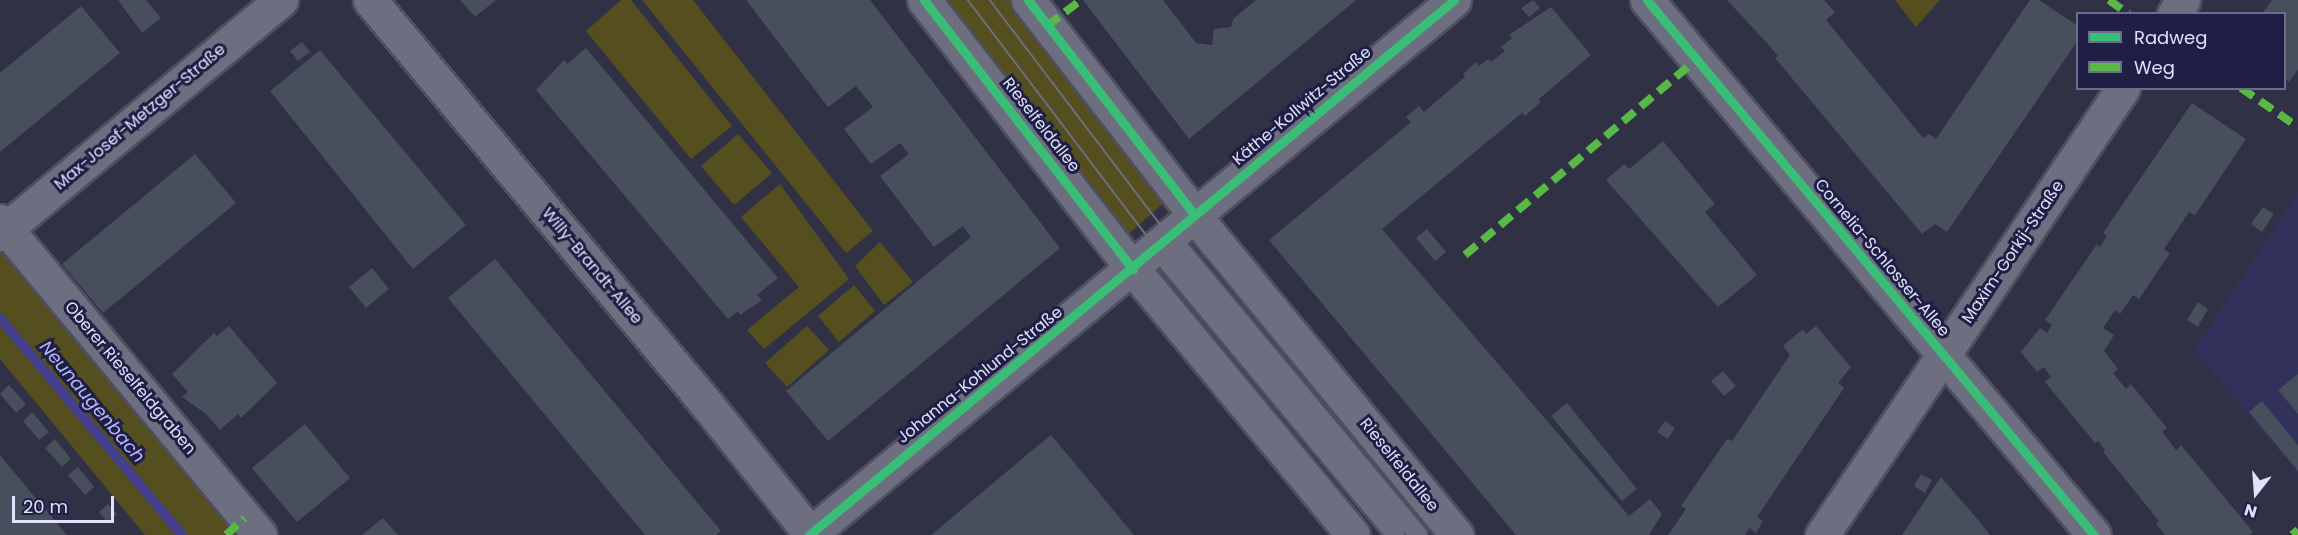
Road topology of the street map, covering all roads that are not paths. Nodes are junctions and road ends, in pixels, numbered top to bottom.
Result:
1 (281, 0) edge
2 (370, 0) edge
3 (924, 0) edge
4 (1028, 0) edge
5 (1454, 0) edge
6 (1647, 0) edge
7 (2122, 90) edge
8 (1195, 215) junction
9 (2, 228) edge
10 (1153, 252) junction
11 (1944, 355) junction
12 (260, 535) edge
13 (810, 535) edge
14 (1353, 535) edge
15 (1395, 535) edge
16 (1418, 535) edge
17 (1457, 535) edge
18 (1822, 535) edge
19 (2094, 535) edge

1 - 9 street, Max-Josef-Metzger-Straße
2 - 13 street, Willy-Brandt-Allee
3 - 10 street, Rieselfeldallee
4 - 8 street, Rieselfeldallee
5 - 8 street, Käthe-Kollwitz-Straße
6 - 11 street, Cornelia-Schlosser-Allee
7 - 11 street, Maxim-Gorkij-Straße
8 - 10 street, Käthe-Kollwitz-Straße
8 - 17 street, Rieselfeldallee
9 - 12 street, Oberer Rieselfeldgraben
10 - 13 street, Johanna-Kohlund-Straße
10 - 14 street, Rieselfeldallee
10 - 15 lane
10 - 16 lane
11 - 18 street, Maxim-Gorkij-Straße
11 - 19 street, Cornelia-Schlosser-Allee

